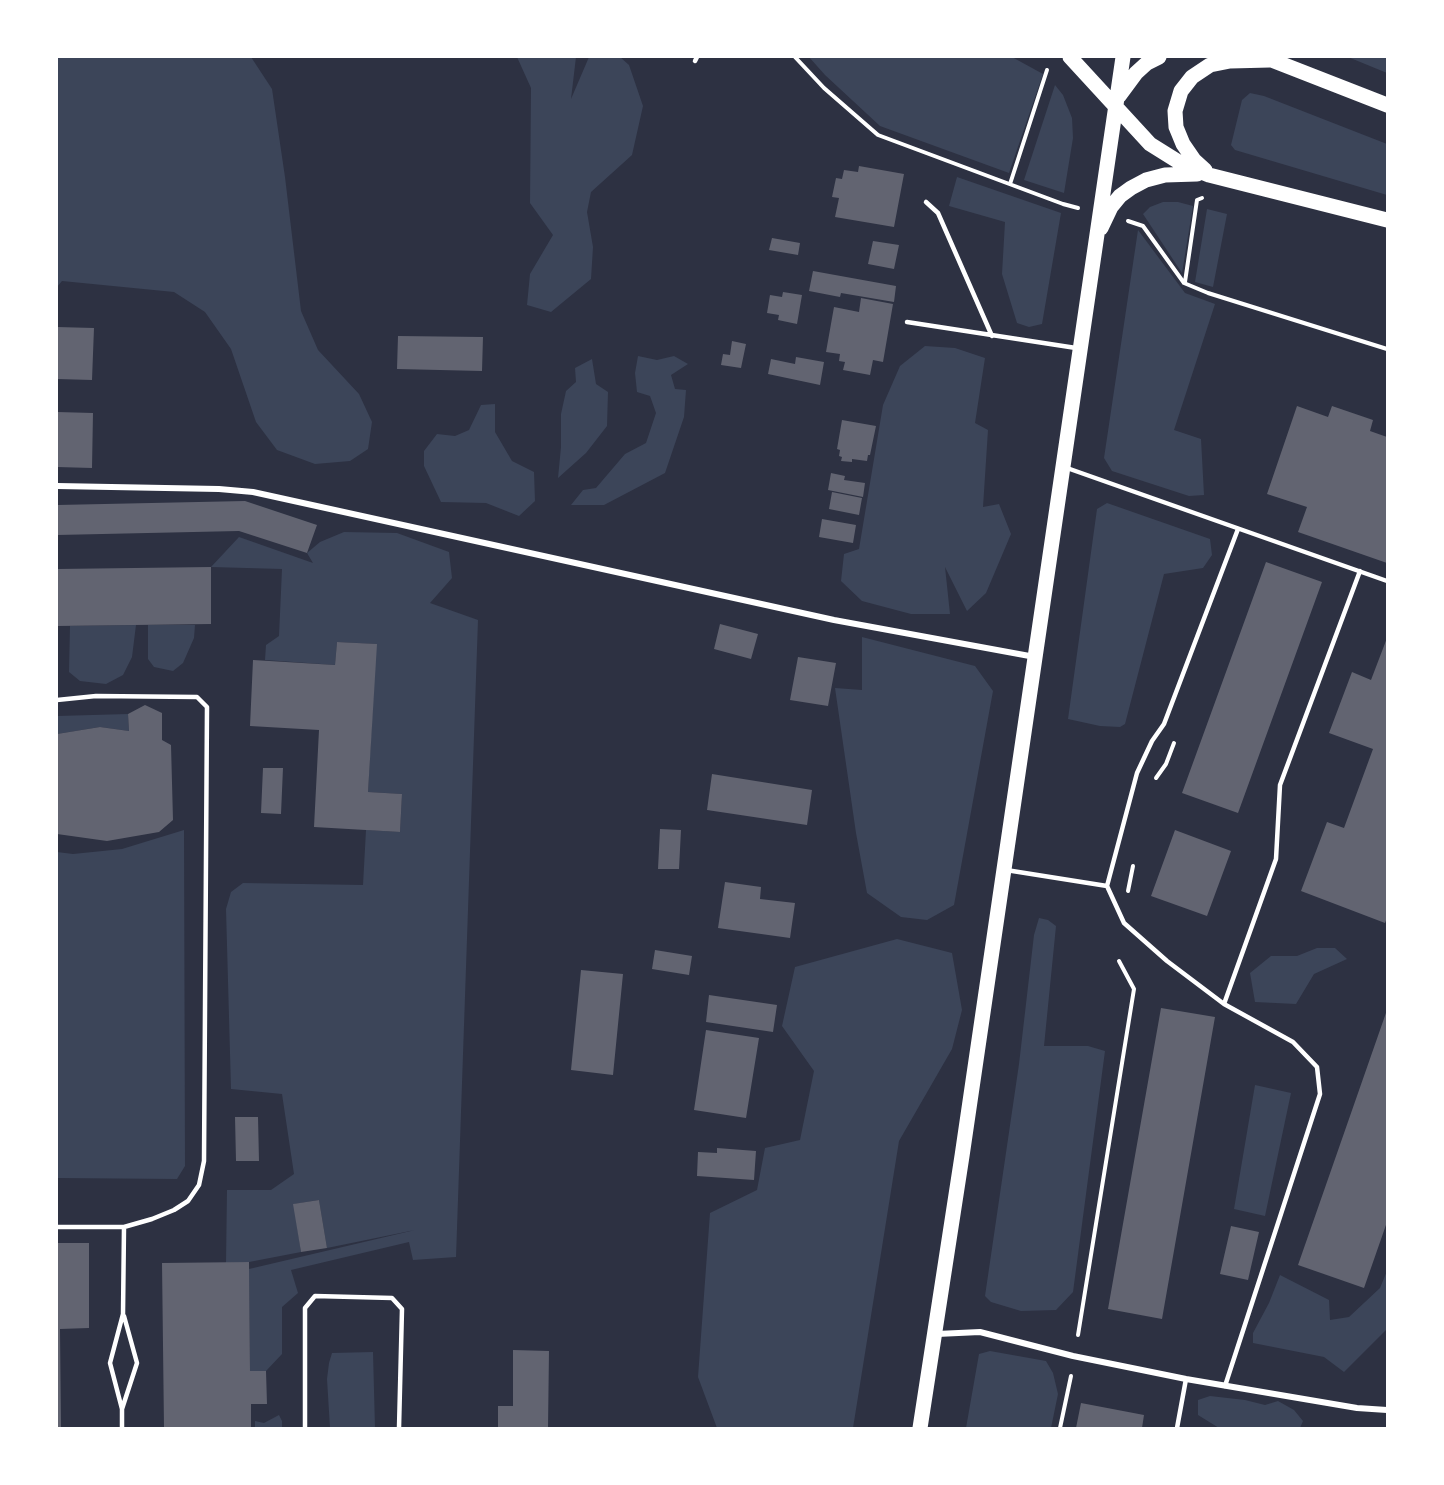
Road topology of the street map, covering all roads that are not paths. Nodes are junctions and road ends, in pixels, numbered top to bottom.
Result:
1 (1070, 57) edge
2 (1123, 57) edge
3 (1159, 57) edge
4 (1264, 58) edge
5 (1115, 104) junction
6 (1387, 105) edge
7 (1209, 175) junction
8 (926, 202) dead end
9 (1387, 220) edge
10 (1093, 248) junction
11 (907, 322) dead end
12 (992, 336) junction
13 (1079, 348) junction
14 (1062, 466) junction
15 (57, 486) edge
16 (1239, 529) junction
17 (1360, 571) junction
18 (1387, 580) edge
19 (1035, 657) junction
20 (57, 700) edge
21 (1004, 870) junction
22 (1107, 886) junction
23 (1224, 1004) junction
24 (57, 1227) edge
25 (124, 1227) junction
26 (123, 1314) junction
27 (936, 1334) junction
28 (1186, 1379) junction
29 (1225, 1386) junction
30 (122, 1409) junction
31 (1387, 1410) edge
32 (122, 1428) edge
33 (305, 1428) edge
34 (399, 1428) edge
35 (920, 1428) edge
36 (1176, 1428) edge

1 - 5 main road
2 - 5 main road
3 - 5 main road
4 - 6 main road
4 - 7 main road
5 - 7 main road
5 - 10 main road
7 - 9 main road
7 - 10 main road
8 - 12 lane
10 - 13 main road
11 - 12 lane
12 - 13 lane
13 - 14 main road
14 - 16 lane
14 - 19 main road
15 - 19 street
16 - 17 lane
16 - 22 lane
17 - 18 lane
17 - 23 lane
19 - 21 main road
20 - 25 lane
21 - 22 lane
21 - 27 main road
22 - 23 lane
23 - 29 lane
24 - 25 lane
25 - 26 lane
26 - 30 lane
26 - 30 lane
27 - 28 street
27 - 35 main road
28 - 29 street
28 - 36 lane
29 - 31 street
30 - 32 lane
33 - 34 lane

